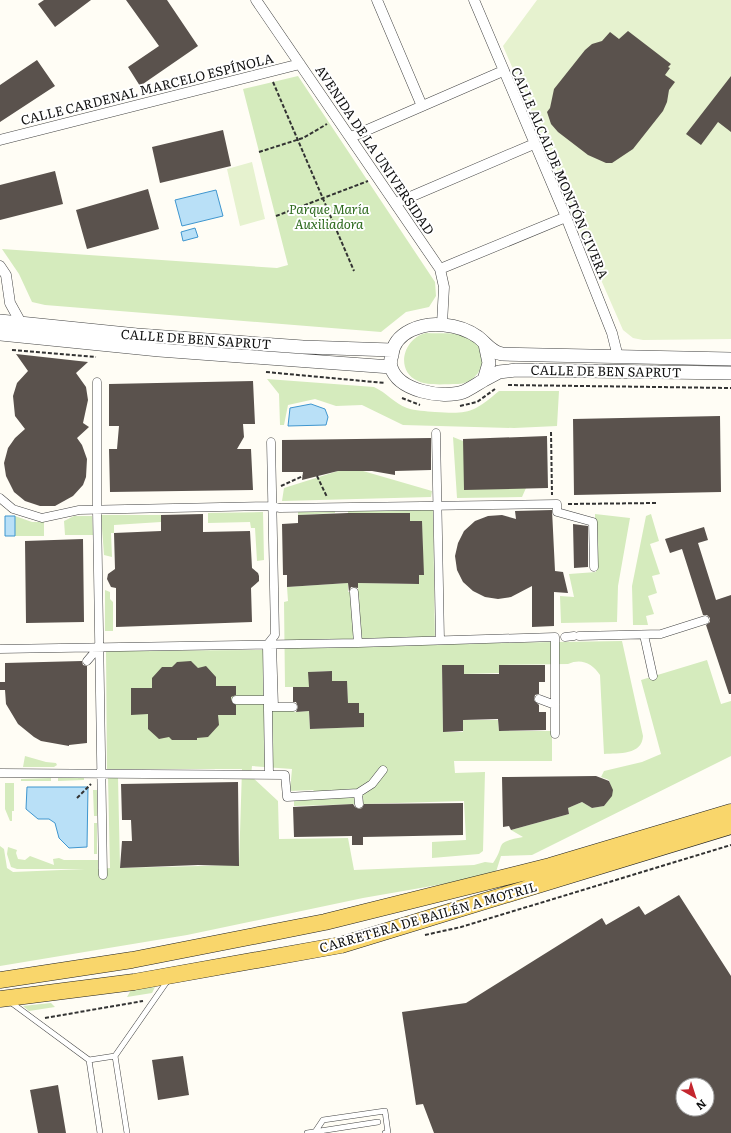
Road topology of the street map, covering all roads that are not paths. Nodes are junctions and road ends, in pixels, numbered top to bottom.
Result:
1 (256, 0) edge
2 (377, 0) edge
3 (474, 0) edge
4 (300, 64) junction
5 (503, 71) junction
6 (422, 106) junction
7 (351, 137) junction
8 (0, 140) edge
9 (534, 144) junction
10 (396, 203) junction
11 (566, 217) junction
12 (0, 266) edge
13 (440, 269) junction
14 (0, 321) edge
15 (21, 324) junction
16 (442, 324) junction
17 (0, 334) edge
18 (485, 344) junction
19 (392, 350) junction
20 (618, 357) junction
21 (731, 359) edge
22 (391, 367) junction
23 (731, 373) edge
24 (484, 380) junction
25 (97, 382) dead end
26 (436, 433) dead end
27 (271, 442) dead end
28 (0, 498) edge
29 (437, 505) junction
30 (271, 506) junction
31 (97, 510) junction
32 (594, 567) dead end
33 (354, 592) dead end
34 (705, 620) dead end
35 (644, 635) junction
36 (565, 637) dead end
37 (440, 640) junction
38 (358, 644) junction
39 (270, 645) junction
40 (99, 647) junction
41 (0, 650) edge
42 (87, 661) dead end
43 (653, 676) dead end
44 (236, 700) dead end
45 (267, 700) junction
46 (539, 700) dead end
47 (555, 705) junction
48 (292, 707) dead end
49 (555, 734) dead end
50 (383, 770) dead end
51 (0, 773) edge
52 (101, 774) junction
53 (269, 774) junction
54 (358, 793) junction
55 (359, 804) dead end
56 (731, 812) edge
57 (731, 826) edge
58 (103, 875) dead end
59 (170, 976) junction
60 (0, 980) edge
61 (2, 999) edge
62 (115, 1056) junction
63 (89, 1060) junction
64 (378, 1122) dead end
65 (316, 1132) edge
66 (100, 1133) edge
67 (127, 1133) edge
68 (307, 1133) edge
69 (385, 1133) edge

1 - 4 street, AVENIDA DE LA UNIVERSIDAD
2 - 6 street
3 - 5 street, CALLE ALCALDE MONTÓN CIVERA
4 - 7 street, AVENIDA DE LA UNIVERSIDAD
4 - 8 street, CALLE CARDENAL MARCELO ESPÍNOLA
5 - 6 street
5 - 9 street, CALLE ALCALDE MONTÓN CIVERA
6 - 7 street
7 - 10 street, AVENIDA DE LA UNIVERSIDAD
9 - 10 street
9 - 11 street, CALLE ALCALDE MONTÓN CIVERA
10 - 13 street, AVENIDA DE LA UNIVERSIDAD
11 - 13 street
11 - 20 street, CALLE ALCALDE MONTÓN CIVERA
12 - 15 street
13 - 16 street, AVENIDA DE LA UNIVERSIDAD
14 - 15 street, CALLE DE BEN SAPRUT
15 - 19 street, CALLE DE BEN SAPRUT
16 - 18 street
16 - 19 street
17 - 22 street, CALLE DE BEN SAPRUT
18 - 20 street, CALLE DE BEN SAPRUT
18 - 24 street
19 - 22 street
20 - 21 street, CALLE DE BEN SAPRUT
22 - 24 street
23 - 24 street, CALLE DE BEN SAPRUT
25 - 31 street
26 - 29 street
27 - 30 street
28 - 31 street
29 - 30 street
29 - 32 street
29 - 37 street
30 - 31 street
30 - 39 street
31 - 40 street
33 - 38 street
34 - 35 street
35 - 36 street
35 - 43 street
37 - 38 street
37 - 47 street
38 - 39 street
39 - 40 street
39 - 45 street
39 - 48 street
40 - 41 street
40 - 42 street
40 - 52 street
44 - 45 street
45 - 53 street
46 - 47 street
47 - 49 street
50 - 54 street
51 - 52 street
52 - 53 street
52 - 58 street
53 - 54 street
54 - 55 street
56 - 60 main road, CARRETERA DE BAILÉN A MOTRIL
57 - 59 main road, CARRETERA DE BAILÉN A MOTRIL
59 - 61 main road, CARRETERA DE BAILÉN A MOTRIL
59 - 62 lane
61 - 63 lane
62 - 63 lane
62 - 67 lane
63 - 66 lane
64 - 65 lane
65 - 68 lane
65 - 69 lane

